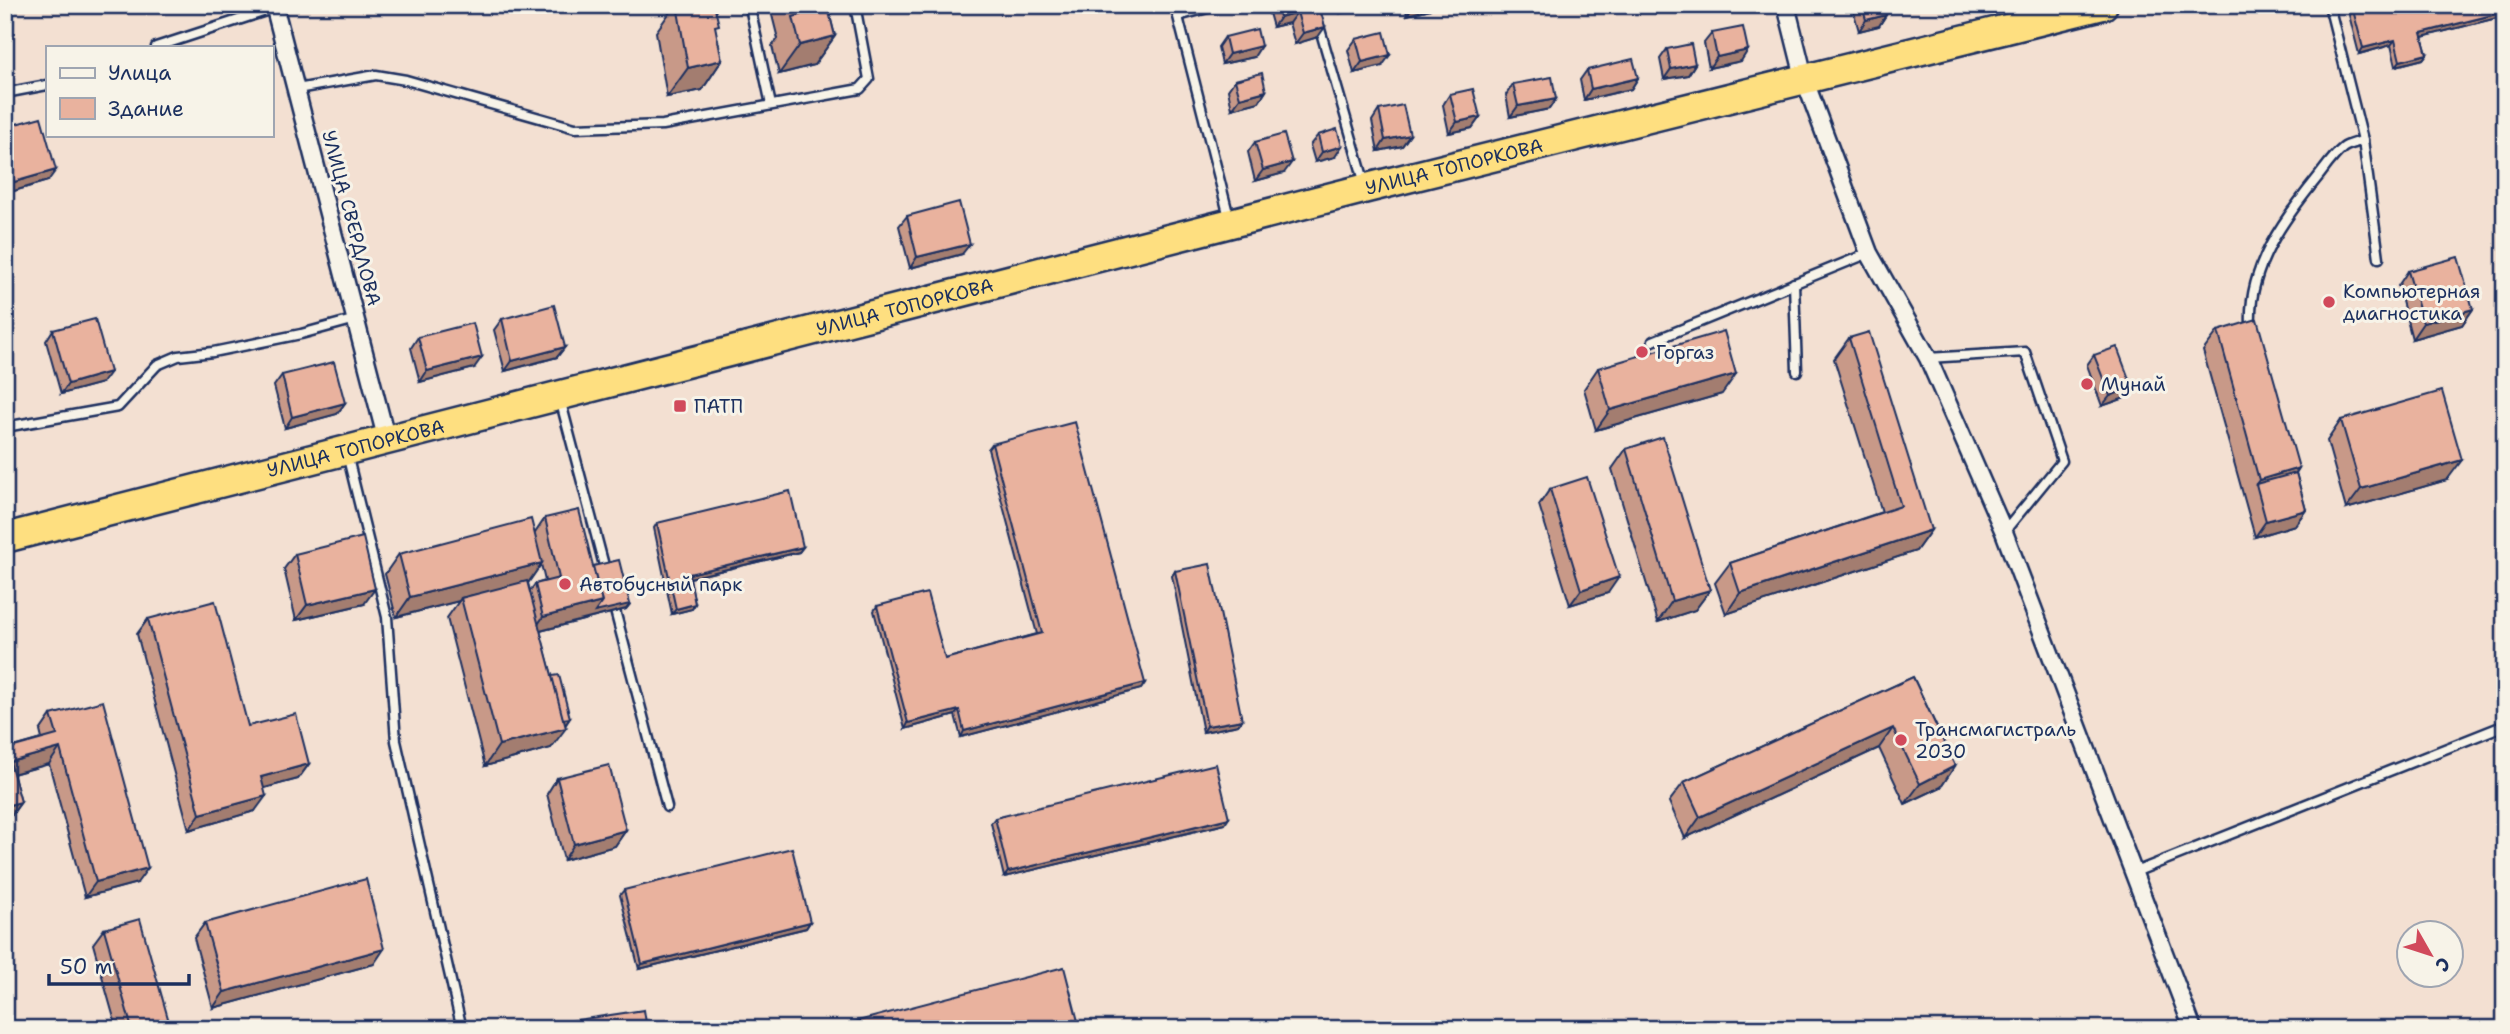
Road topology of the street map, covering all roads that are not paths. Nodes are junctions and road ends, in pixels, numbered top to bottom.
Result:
1 (752, 5) edge
2 (855, 5) edge
3 (1175, 5) edge
4 (1219, 5) edge
5 (1313, 5) edge
6 (1786, 5) edge
7 (2103, 5) edge
8 (2329, 5) edge
9 (274, 7) edge
10 (1178, 16) junction
11 (159, 46) edge
12 (1805, 81) junction
13 (46, 85) edge
14 (297, 89) junction
15 (5, 93) edge
16 (771, 105) junction
17 (2363, 140) junction
18 (1367, 188) junction
19 (1231, 224) junction
20 (1869, 253) junction
21 (2379, 258) dead end
22 (1794, 283) junction
23 (356, 319) junction
24 (2251, 324) edge
25 (1653, 341) dead end
26 (1928, 358) junction
27 (1797, 371) dead end
28 (559, 397) junction
29 (5, 427) edge
30 (387, 441) junction
31 (346, 451) junction
32 (2004, 533) junction
33 (5, 538) edge
34 (608, 582) edge
35 (611, 595) edge
36 (2505, 726) edge
37 (667, 807) dead end
38 (2135, 872) junction
39 (462, 1029) edge
40 (2193, 1029) edge

1 - 16 lane
2 - 16 lane
3 - 10 lane
4 - 10 lane
5 - 18 lane
6 - 12 street
7 - 12 highway, УЛИЦА ТОПОРКОВА
8 - 17 lane
9 - 11 lane
9 - 14 street, УЛИЦА СВЕРДЛОВА
10 - 19 lane
12 - 18 highway, УЛИЦА ТОПОРКОВА
12 - 20 street
13 - 15 lane
14 - 16 lane
14 - 23 street, УЛИЦА СВЕРДЛОВА
17 - 21 lane
17 - 24 lane
18 - 19 highway, УЛИЦА ТОПОРКОВА
19 - 28 highway, УЛИЦА ТОПОРКОВА
20 - 22 lane
20 - 26 street
22 - 25 lane
22 - 27 lane
23 - 29 lane
23 - 30 street, УЛИЦА СВЕРДЛОВА
26 - 32 street
26 - 32 lane
28 - 30 highway, УЛИЦА ТОПОРКОВА
28 - 34 lane
30 - 31 highway, УЛИЦА ТОПОРКОВА
31 - 33 highway, УЛИЦА ТОПОРКОВА
31 - 39 lane
32 - 38 street
35 - 37 lane
36 - 38 lane
38 - 40 street

